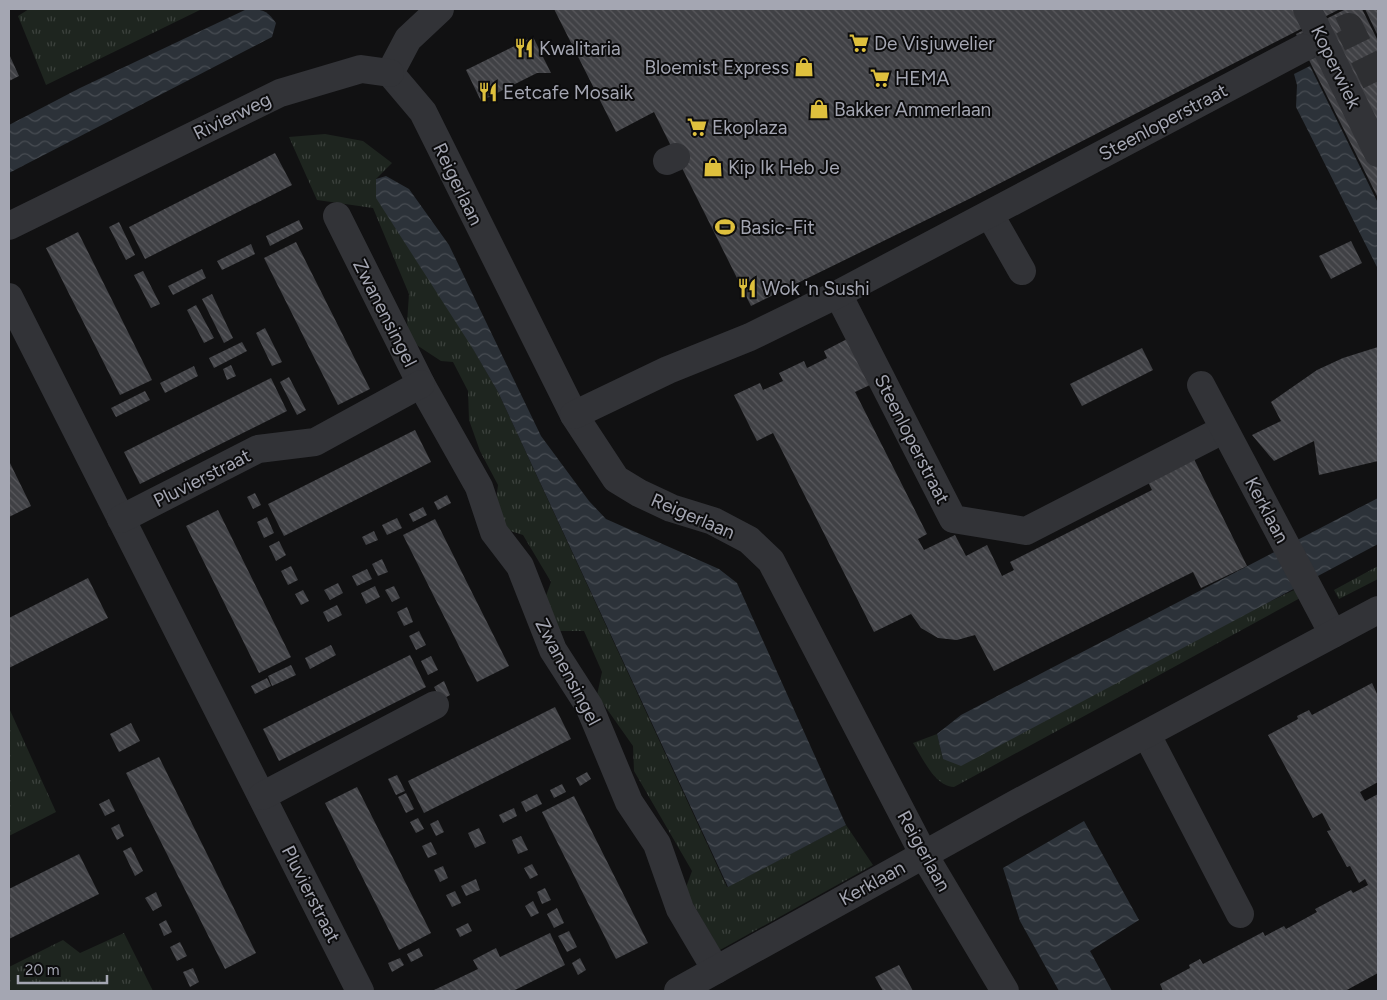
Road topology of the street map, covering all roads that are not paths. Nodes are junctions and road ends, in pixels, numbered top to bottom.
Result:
1 (440, 9) edge
2 (1307, 9) edge
3 (1302, 48) tunnel mouth
4 (390, 72) junction
5 (1378, 153) edge
6 (990, 215) junction
7 (336, 216) dead end
8 (9, 226) edge
9 (1022, 271) dead end
10 (838, 294) junction
11 (9, 297) edge
12 (421, 384) junction
13 (1202, 385) dead end
14 (574, 415) junction
15 (1211, 436) dead end
16 (121, 519) junction
17 (1378, 610) edge
18 (1333, 634) junction
19 (435, 705) dead end
20 (1147, 735) junction
21 (262, 796) junction
22 (924, 855) junction
23 (1240, 914) dead end
24 (716, 970) junction
25 (360, 991) edge
26 (678, 991) edge
27 (1005, 991) edge

1 - 4 street
2 - 5 street, Koperwiek
3 - 6 street, Steenloperstraat
4 - 8 street, Rivierweg
4 - 14 street, Reigerlaan
6 - 9 street
6 - 10 street, Steenloperstraat
7 - 12 street, Zwanensingel
10 - 14 street, Steenloperstraat
10 - 15 street, Steenloperstraat
11 - 16 street, Pluvierstraat
12 - 16 street, Pluvierstraat
12 - 24 street, Zwanensingel
13 - 18 street, Kerklaan
14 - 22 street, Reigerlaan
16 - 21 street, Pluvierstraat
17 - 18 street, Kerklaan
18 - 20 street, Kerklaan
19 - 21 street
20 - 22 street, Kerklaan
20 - 23 street
21 - 25 street, Pluvierstraat
22 - 24 street, Kerklaan
22 - 27 street, Reigerlaan
24 - 26 street, Kerklaan

